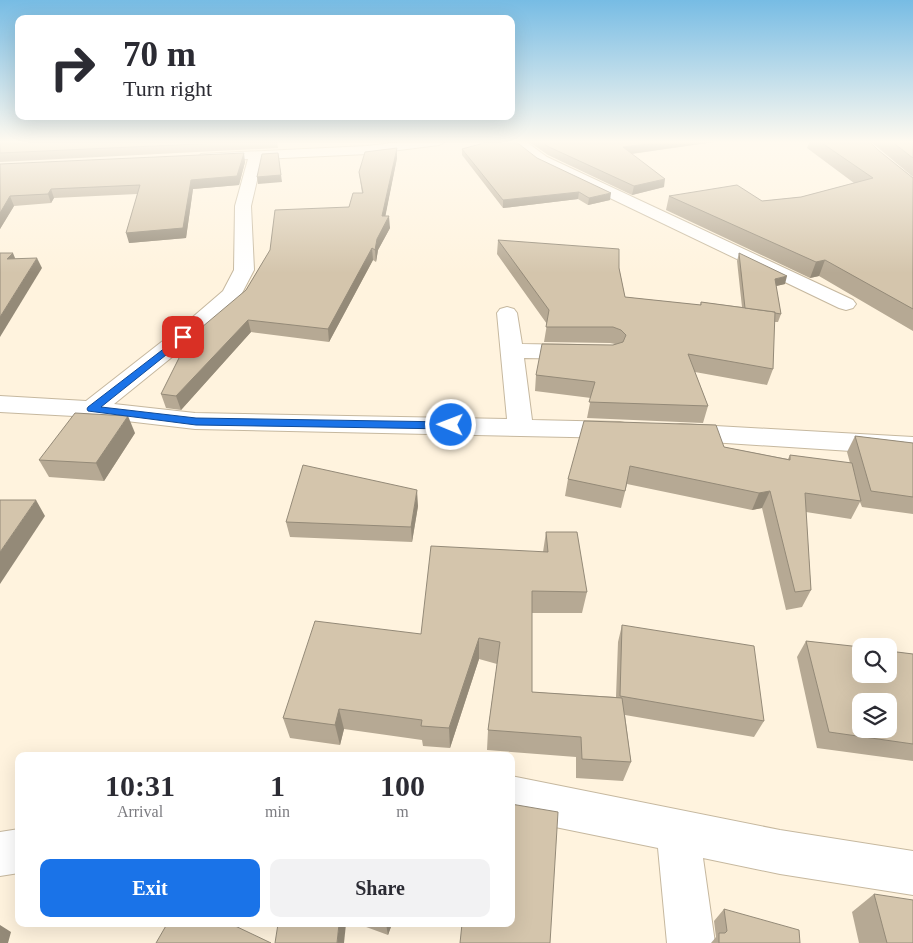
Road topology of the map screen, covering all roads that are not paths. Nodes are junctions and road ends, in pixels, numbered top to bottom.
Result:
1 (248, 185) edge
2 (592, 185) edge
3 (846, 304) dead end
4 (507, 313) dead end
5 (512, 351) junction
6 (600, 352) edge
7 (0, 404) edge
8 (92, 409) junction
9 (520, 426) junction
10 (913, 446) edge
11 (515, 798) edge
12 (678, 832) junction
13 (15, 852) edge
14 (0, 854) edge
15 (913, 873) edge
16 (692, 943) edge

1 - 8 street
2 - 3 street
4 - 5 street
5 - 6 street
5 - 9 street
7 - 8 street
8 - 9 street
9 - 10 street
11 - 12 street
12 - 15 street
12 - 16 street
13 - 14 street

